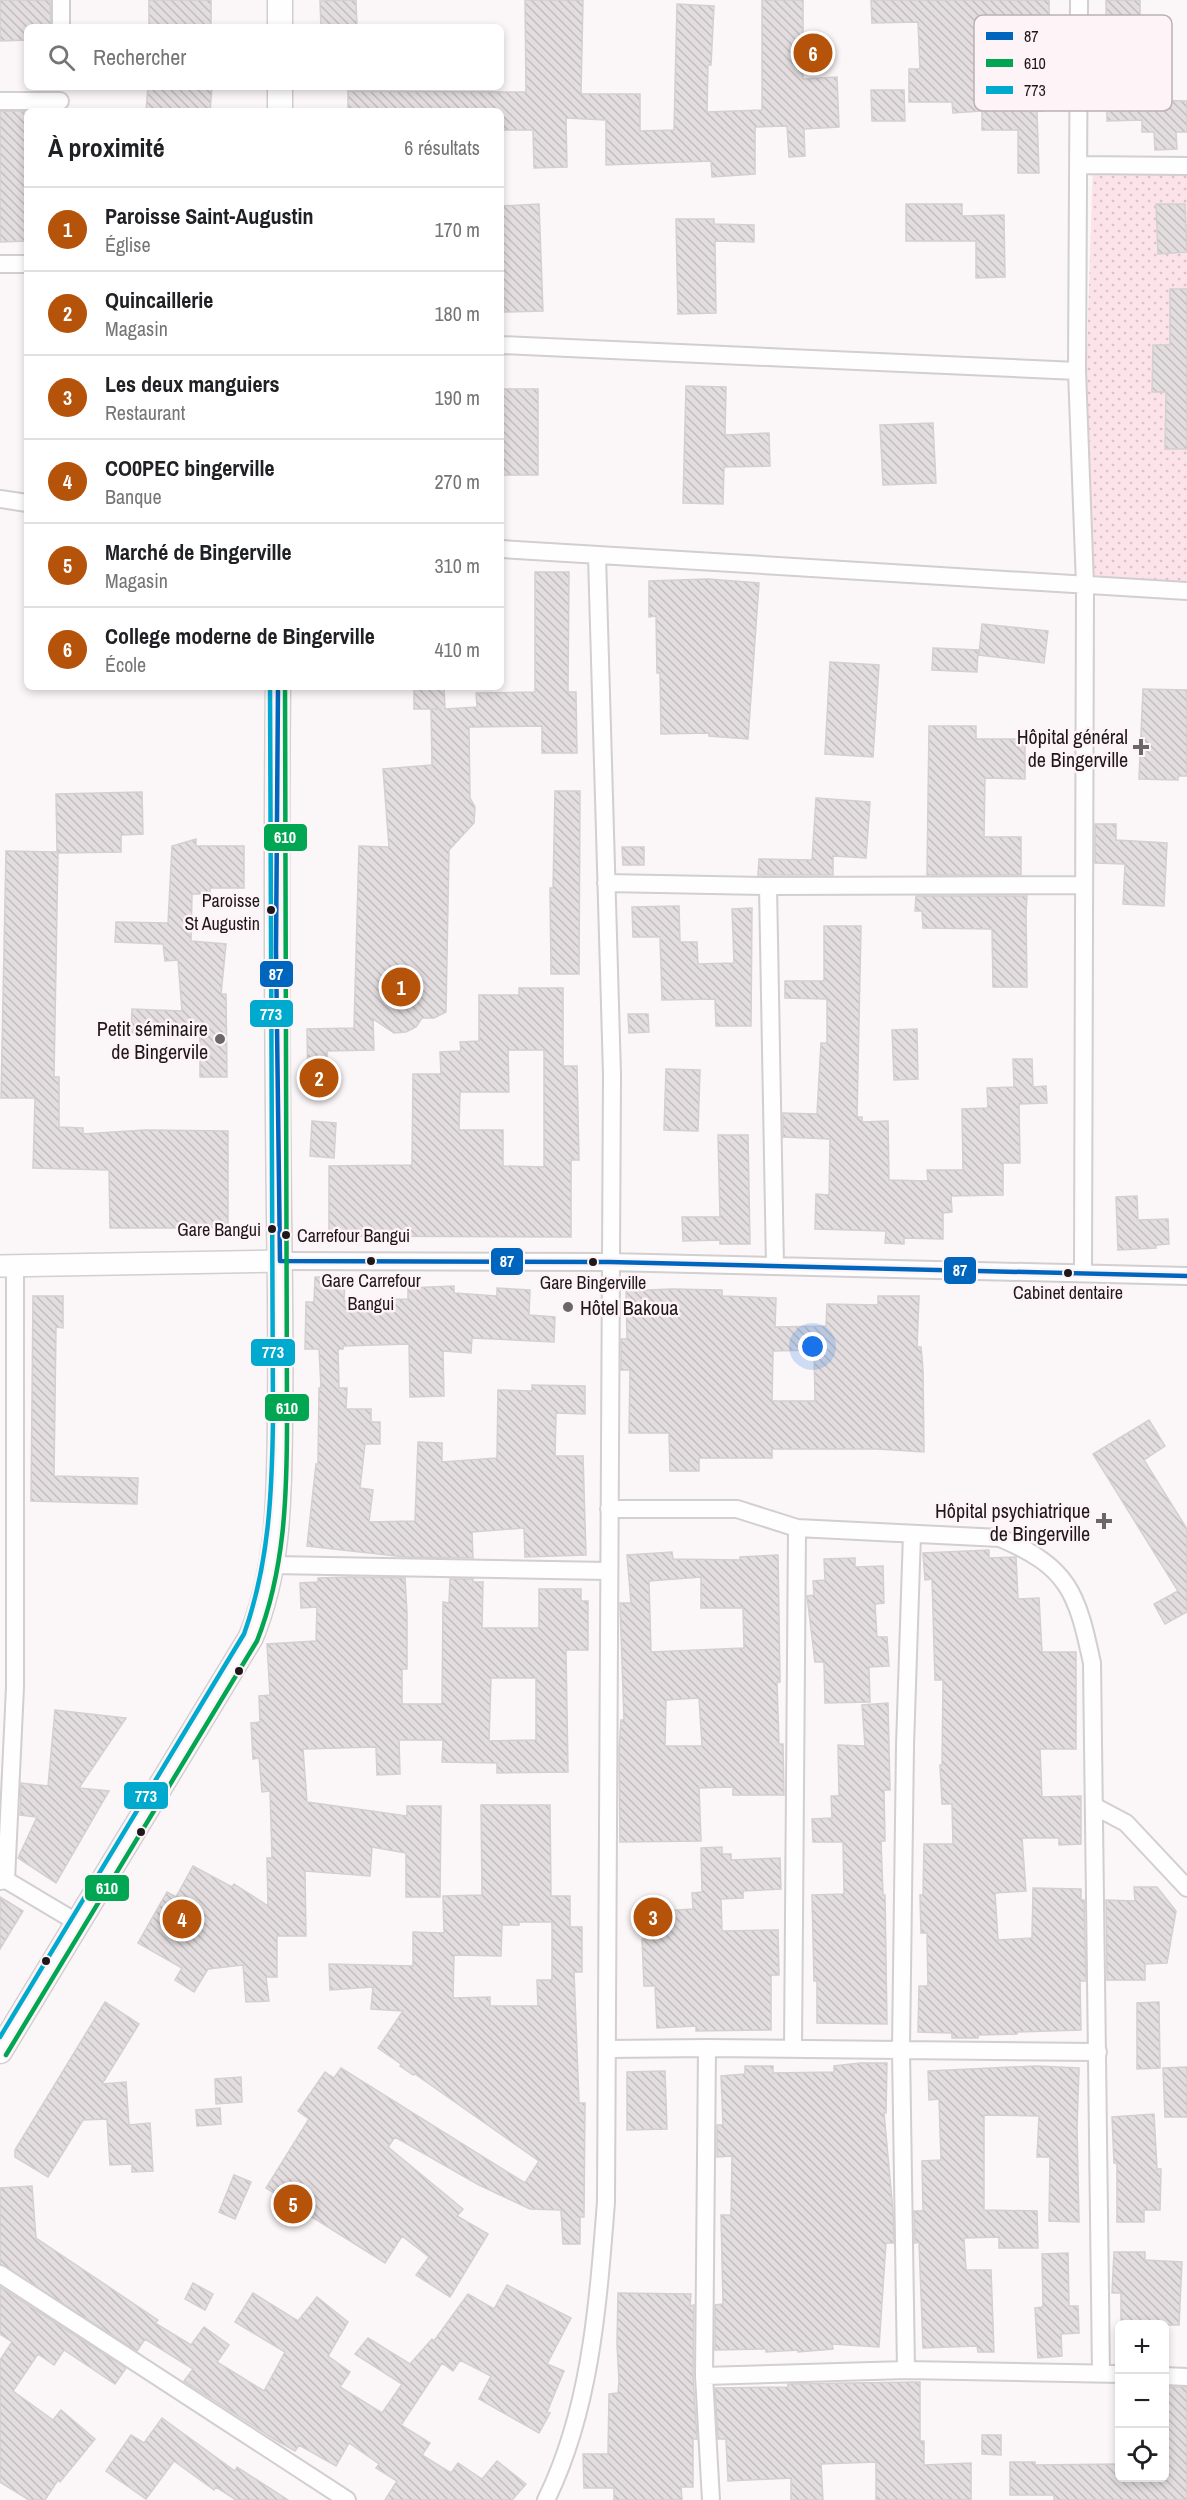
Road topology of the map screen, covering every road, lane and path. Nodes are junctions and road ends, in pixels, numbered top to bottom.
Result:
1 (61, 0) edge
2 (280, 0) edge
3 (61, 24) edge
4 (280, 24) edge
5 (280, 90) edge
6 (60, 100) edge
7 (0, 101) edge
8 (280, 108) edge
9 (1079, 111) edge
10 (1079, 165) junction
11 (1187, 166) edge
12 (0, 264) edge
13 (24, 264) edge
14 (504, 345) edge
15 (1077, 371) junction
16 (0, 499) edge
17 (24, 503) edge
18 (504, 549) edge
19 (597, 556) junction
20 (1085, 585) junction
21 (1187, 591) edge
22 (278, 690) edge
23 (606, 882) junction
24 (1084, 885) junction
25 (768, 886) junction
26 (280, 1261) junction
27 (610, 1262) junction
28 (775, 1265) junction
29 (8, 1267) edge
30 (1083, 1272) junction
31 (1187, 1276) edge
32 (609, 1509) junction
33 (797, 1528) junction
34 (912, 1534) junction
35 (273, 1564) junction
36 (609, 1571) junction
37 (1094, 1806) junction
38 (3, 1880) edge
39 (1186, 1889) edge
40 (78, 1923) junction
41 (707, 2048) junction
42 (793, 2048) junction
43 (608, 2049) junction
44 (901, 2049) junction
45 (0, 2051) edge
46 (1098, 2052) junction
47 (0, 2274) edge
48 (906, 2370) junction
49 (1101, 2373) junction
50 (1115, 2374) edge
51 (704, 2376) junction
52 (1169, 2376) edge
53 (1187, 2377) edge
54 (347, 2500) edge
55 (546, 2500) edge
56 (711, 2500) edge

1 - 3 street
2 - 4 main road
5 - 8 main road
6 - 7 street
9 - 10 street
10 - 11 street
10 - 15 street
12 - 13 street
14 - 15 street
15 - 20 street
16 - 17 street
18 - 19 street
19 - 20 street
19 - 23 street
20 - 21 street
20 - 24 street
22 - 26 main road
23 - 25 street
23 - 27 street
24 - 25 street
24 - 30 street
25 - 28 street
26 - 27 street
26 - 29 street
26 - 35 main road
27 - 28 street
27 - 32 street
28 - 30 street
29 - 38 street
30 - 31 street
32 - 33 street
32 - 36 street
33 - 34 street
33 - 42 street
34 - 37 street
34 - 44 street
35 - 36 street
35 - 40 main road
36 - 43 street
37 - 39 street
37 - 46 street
38 - 40 street
40 - 45 main road
41 - 42 street
41 - 43 street
41 - 51 street
42 - 44 street
43 - 55 street
44 - 46 street
44 - 48 street
46 - 49 street
47 - 54 street
48 - 49 street
48 - 51 street
49 - 50 street
51 - 56 street
52 - 53 street

